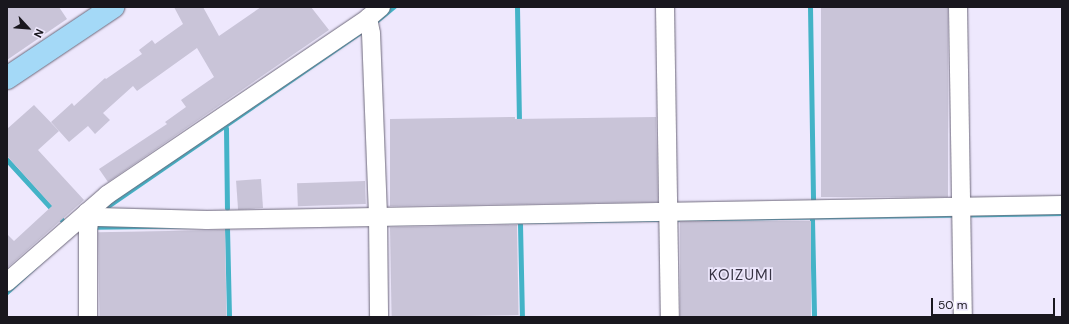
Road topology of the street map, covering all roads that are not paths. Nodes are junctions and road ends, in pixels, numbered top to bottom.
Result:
1 (113, 7) edge
2 (665, 7) edge
3 (958, 7) edge
4 (372, 20) edge
5 (7, 78) edge
6 (1062, 205) edge
7 (962, 212) junction
8 (669, 217) junction
9 (91, 219) junction
10 (378, 221) junction
11 (7, 282) edge
12 (88, 317) edge
13 (379, 317) edge
14 (670, 317) edge
15 (963, 317) edge

1 - 5 main road
2 - 8 street
3 - 7 street
4 - 9 street
4 - 10 street
6 - 7 street
7 - 8 street
7 - 15 street
8 - 10 street
8 - 14 street
9 - 10 street
9 - 11 street
9 - 12 street
10 - 13 street

